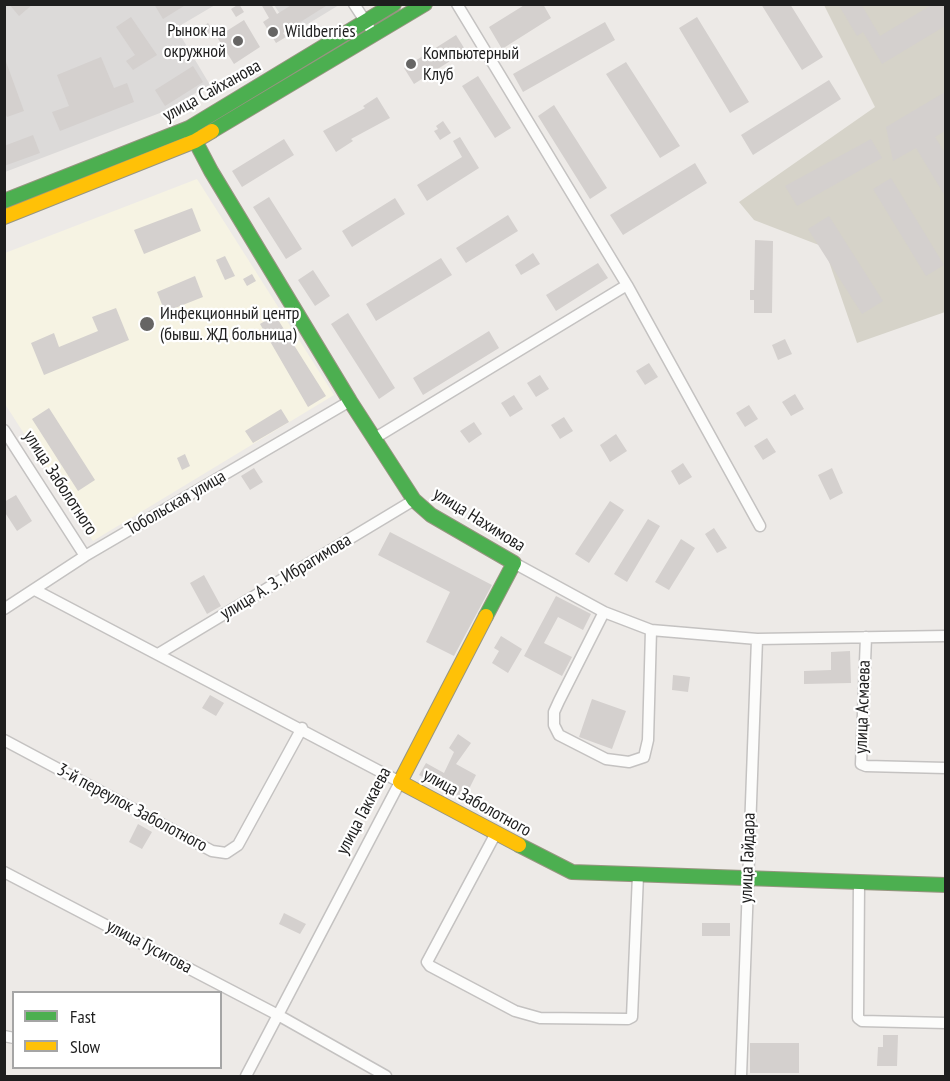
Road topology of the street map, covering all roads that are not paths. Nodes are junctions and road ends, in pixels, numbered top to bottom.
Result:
1 (354, 4) edge
2 (394, 4) edge
3 (425, 4) edge
4 (457, 4) edge
5 (365, 22) junction
6 (374, 35) junction
7 (192, 135) junction
8 (4, 201) edge
9 (4, 217) edge
10 (627, 285) junction
11 (350, 401) junction
12 (4, 430) edge
13 (375, 438) junction
14 (414, 500) junction
15 (760, 526) dead end
16 (85, 556) junction
17 (514, 563) junction
18 (35, 590) junction
19 (4, 609) edge
20 (604, 612) junction
21 (651, 630) junction
22 (945, 636) edge
23 (866, 637) junction
24 (757, 639) junction
25 (158, 654) junction
26 (302, 728) junction
27 (4, 741) edge
28 (945, 768) edge
29 (400, 782) junction
30 (496, 833) junction
31 (4, 872) edge
32 (638, 874) junction
33 (747, 878) junction
34 (859, 883) junction
35 (945, 885) edge
36 (278, 1015) junction
37 (945, 1023) edge
38 (246, 1077) edge
39 (386, 1077) edge
40 (741, 1077) edge

1 - 5 street
2 - 5 street, улица Сайханова
3 - 6 street
4 - 10 street
5 - 6 street
5 - 7 street, улица Сайханова
6 - 7 street
7 - 8 street, улица Сайханова
7 - 9 street
7 - 11 street, улица Нахимова
10 - 13 street
10 - 15 street
11 - 13 street, улица Нахимова
11 - 16 street, Тобольская улица
12 - 16 street, улица Заболотного
13 - 14 street, улица Нахимова
14 - 17 street, улица Нахимова
14 - 25 street, улица А. З. Ибрагимова
16 - 18 street, Тобольская улица
17 - 20 street, улица Нахимова
17 - 29 street, улица Гаккаева
18 - 19 street, Тобольская улица
18 - 25 street, улица Заболотного
20 - 21 street, улица Нахимова
20 - 21 street
21 - 24 street, улица Нахимова
22 - 23 street, улица Нахимова
23 - 24 street, улица Нахимова
23 - 28 street, улица Асмаева
24 - 33 street, улица Гайдара
25 - 26 street, улица Заболотного
26 - 27 street, 3-й переулок Заболотного
26 - 29 street, улица Заболотного
29 - 30 street, улица Заболотного
29 - 36 street, улица Гаккаева
30 - 32 street, улица Заболотного
30 - 32 street
31 - 36 street, улица Гусигова
32 - 33 street, улица Заболотного
33 - 34 street, улица Заболотного
33 - 40 street, улица Гайдара
34 - 35 street, улица Заболотного
34 - 37 street
36 - 38 street, улица Гаккаева
36 - 39 street, улица Гусигова

